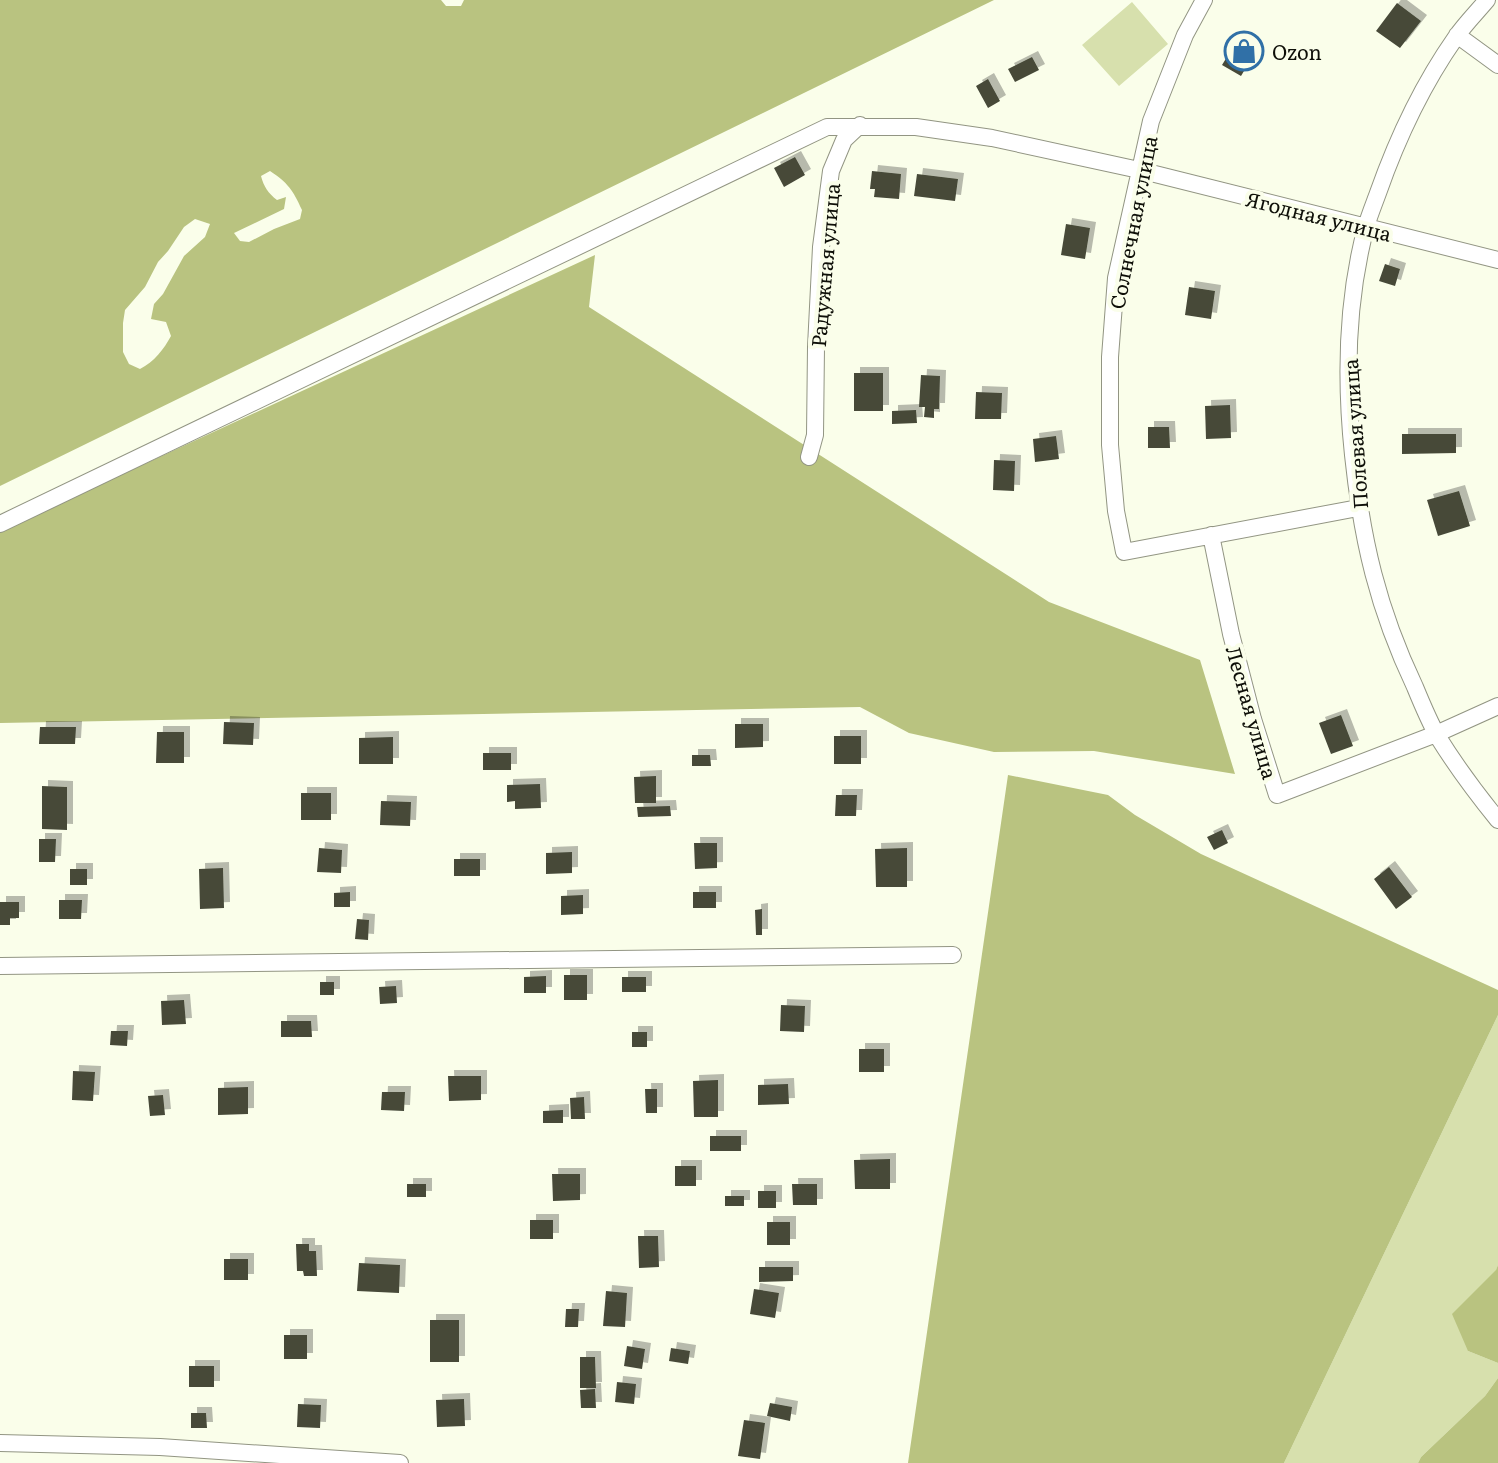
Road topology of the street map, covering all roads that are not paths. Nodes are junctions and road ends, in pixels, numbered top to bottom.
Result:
1 (1204, 0) edge
2 (1487, 0) edge
3 (1457, 35) junction
4 (1498, 65) edge
5 (860, 125) junction
6 (1139, 170) junction
7 (1366, 226) junction
8 (1498, 260) edge
9 (809, 457) dead end
10 (1358, 508) junction
11 (0, 524) edge
12 (1211, 535) junction
13 (1498, 706) edge
14 (1436, 734) junction
15 (1498, 820) edge
16 (953, 955) dead end
17 (0, 966) edge
18 (0, 1443) edge
19 (400, 1463) edge

1 - 6 street, Солнечная улица
2 - 3 street, Полевая улица
3 - 4 street
3 - 7 street, Полевая улица
5 - 6 street
5 - 9 street, Радужная улица
5 - 11 street
6 - 7 street, Ягодная улица
6 - 12 street, Солнечная улица
7 - 8 street, Ягодная улица
7 - 10 street, Полевая улица
10 - 12 street, Солнечная улица
10 - 14 street, Полевая улица
12 - 14 street, Лесная улица
13 - 14 street, Лесная улица
14 - 15 street, Полевая улица
16 - 17 street
18 - 19 street

